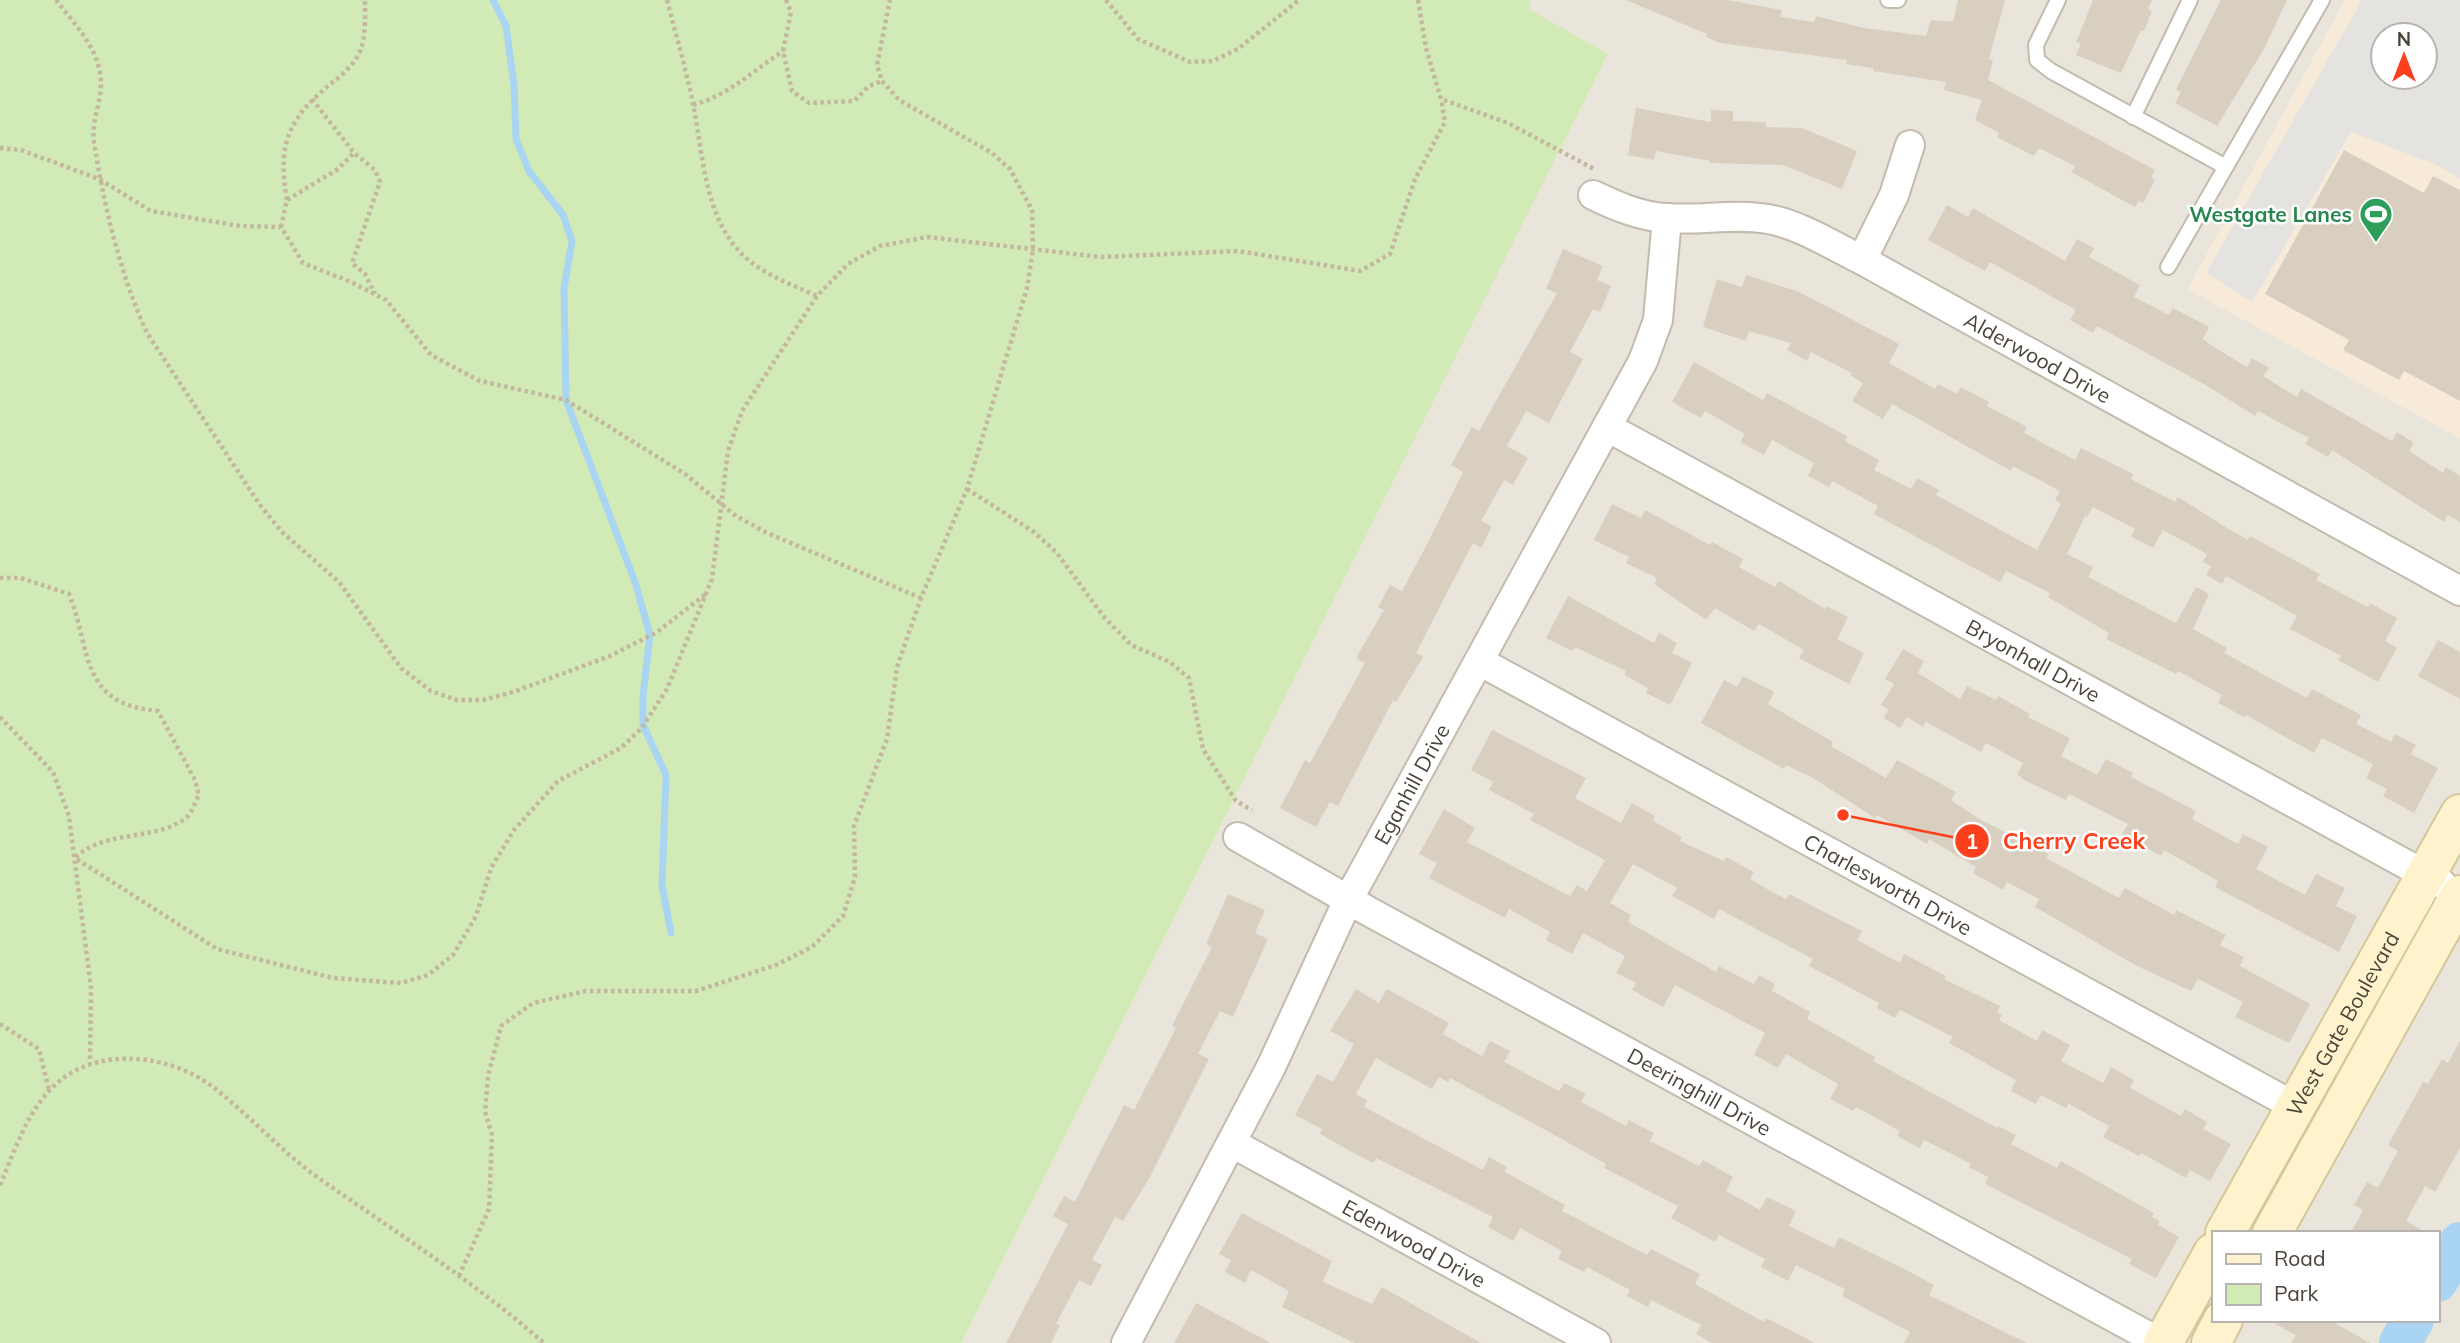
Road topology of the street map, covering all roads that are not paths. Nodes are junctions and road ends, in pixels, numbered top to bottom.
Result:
1 (1888, 0) edge
2 (1898, 0) edge
3 (2058, 0) edge
4 (2190, 0) edge
5 (2322, 0) edge
6 (2133, 117) junction
7 (1910, 145) dead end
8 (2227, 167) junction
9 (1596, 184) road end
10 (1667, 218) junction
11 (1863, 260) junction
12 (2168, 267) dead end
13 (1607, 427) junction
14 (2460, 591) edge
15 (1479, 661) junction
16 (2460, 814) edge
17 (1238, 837) dead end
18 (2426, 876) junction
19 (2460, 895) edge
20 (1348, 900) junction
21 (2296, 1107) junction
22 (1232, 1143) junction
23 (2226, 1231) edge
24 (2273, 1231) edge
25 (2212, 1255) edge
26 (2222, 1322) edge
27 (1126, 1343) edge
28 (1596, 1343) edge
29 (2162, 1343) edge
30 (2211, 1343) edge

1 - 2 lane
3 - 6 lane
4 - 6 lane
5 - 8 lane
6 - 8 lane
7 - 11 street
8 - 12 lane
9 - 10 street, Alderwood Drive
10 - 11 street, Alderwood Drive
10 - 13 street, Eganhill Drive
11 - 14 street, Alderwood Drive
13 - 15 street, Eganhill Drive
13 - 18 street, Bryonhall Drive
15 - 20 street, Eganhill Drive
15 - 21 street, Charlesworth Drive
16 - 18 main road, West Gate Boulevard
17 - 20 street, Deeringhill Drive
18 - 19 street, Bryonhall Drive
18 - 21 main road, West Gate Boulevard
19 - 24 main road, West Gate Boulevard
20 - 22 street, Eganhill Drive
20 - 29 street, Deeringhill Drive
21 - 23 main road, West Gate Boulevard
22 - 27 street, Eganhill Drive
22 - 28 street, Edenwood Drive
25 - 29 main road
26 - 30 main road

